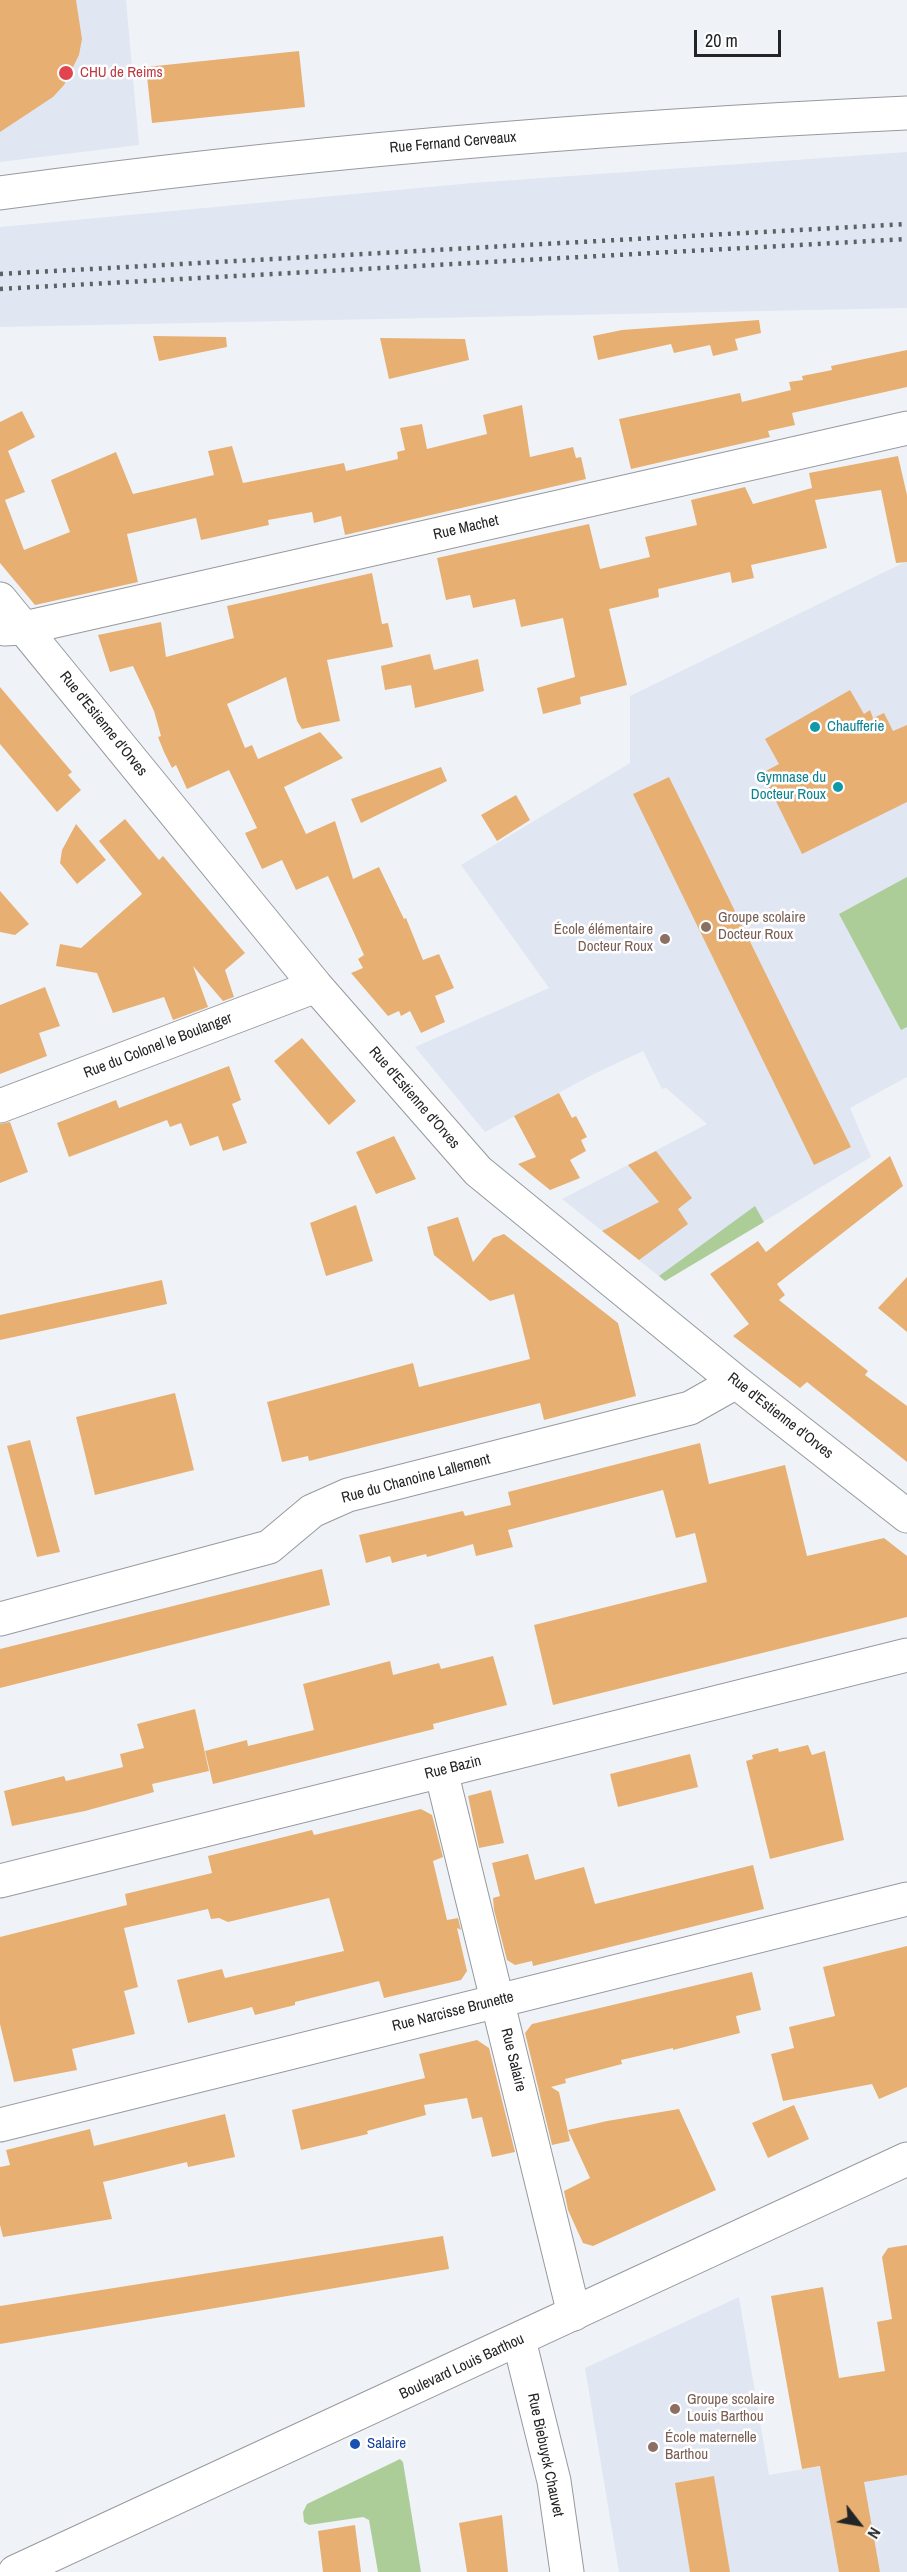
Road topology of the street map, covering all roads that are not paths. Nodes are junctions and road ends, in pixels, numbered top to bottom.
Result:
1 (907, 113) edge
2 (0, 193) edge
3 (907, 428) edge
4 (0, 599) edge
5 (12, 629) edge
6 (316, 986) junction
7 (0, 1106) edge
8 (736, 1382) junction
9 (907, 1516) edge
10 (0, 1619) edge
11 (907, 1654) edge
12 (441, 1771) junction
13 (0, 1881) edge
14 (907, 1899) edge
15 (498, 2001) junction
16 (0, 2125) edge
17 (907, 2159) edge
18 (574, 2314) junction
19 (519, 2340) junction
20 (15, 2572) edge
21 (567, 2572) edge

1 - 2 street, Rue Fernand Cerveaux
3 - 5 street, Rue Machet
4 - 5 street, Rue d'Estienne d'Orves
5 - 6 street, Rue d'Estienne d'Orves
6 - 7 street, Rue du Colonel le Boulanger
6 - 8 street, Rue d'Estienne d'Orves
8 - 9 street, Rue d'Estienne d'Orves
8 - 10 street, Rue du Chanoine Lallement
11 - 12 street, Rue Bazin
12 - 13 street, Rue Bazin
12 - 15 street, Rue Salaire
14 - 15 street, Rue Narcisse Brunette
15 - 16 street, Rue Narcisse Brunette
15 - 18 street, Rue Salaire
17 - 18 street, Boulevard Louis Barthou
18 - 19 street, Boulevard Louis Barthou
19 - 20 street, Boulevard Louis Barthou
19 - 21 street, Rue Biebuyck Chauvet

